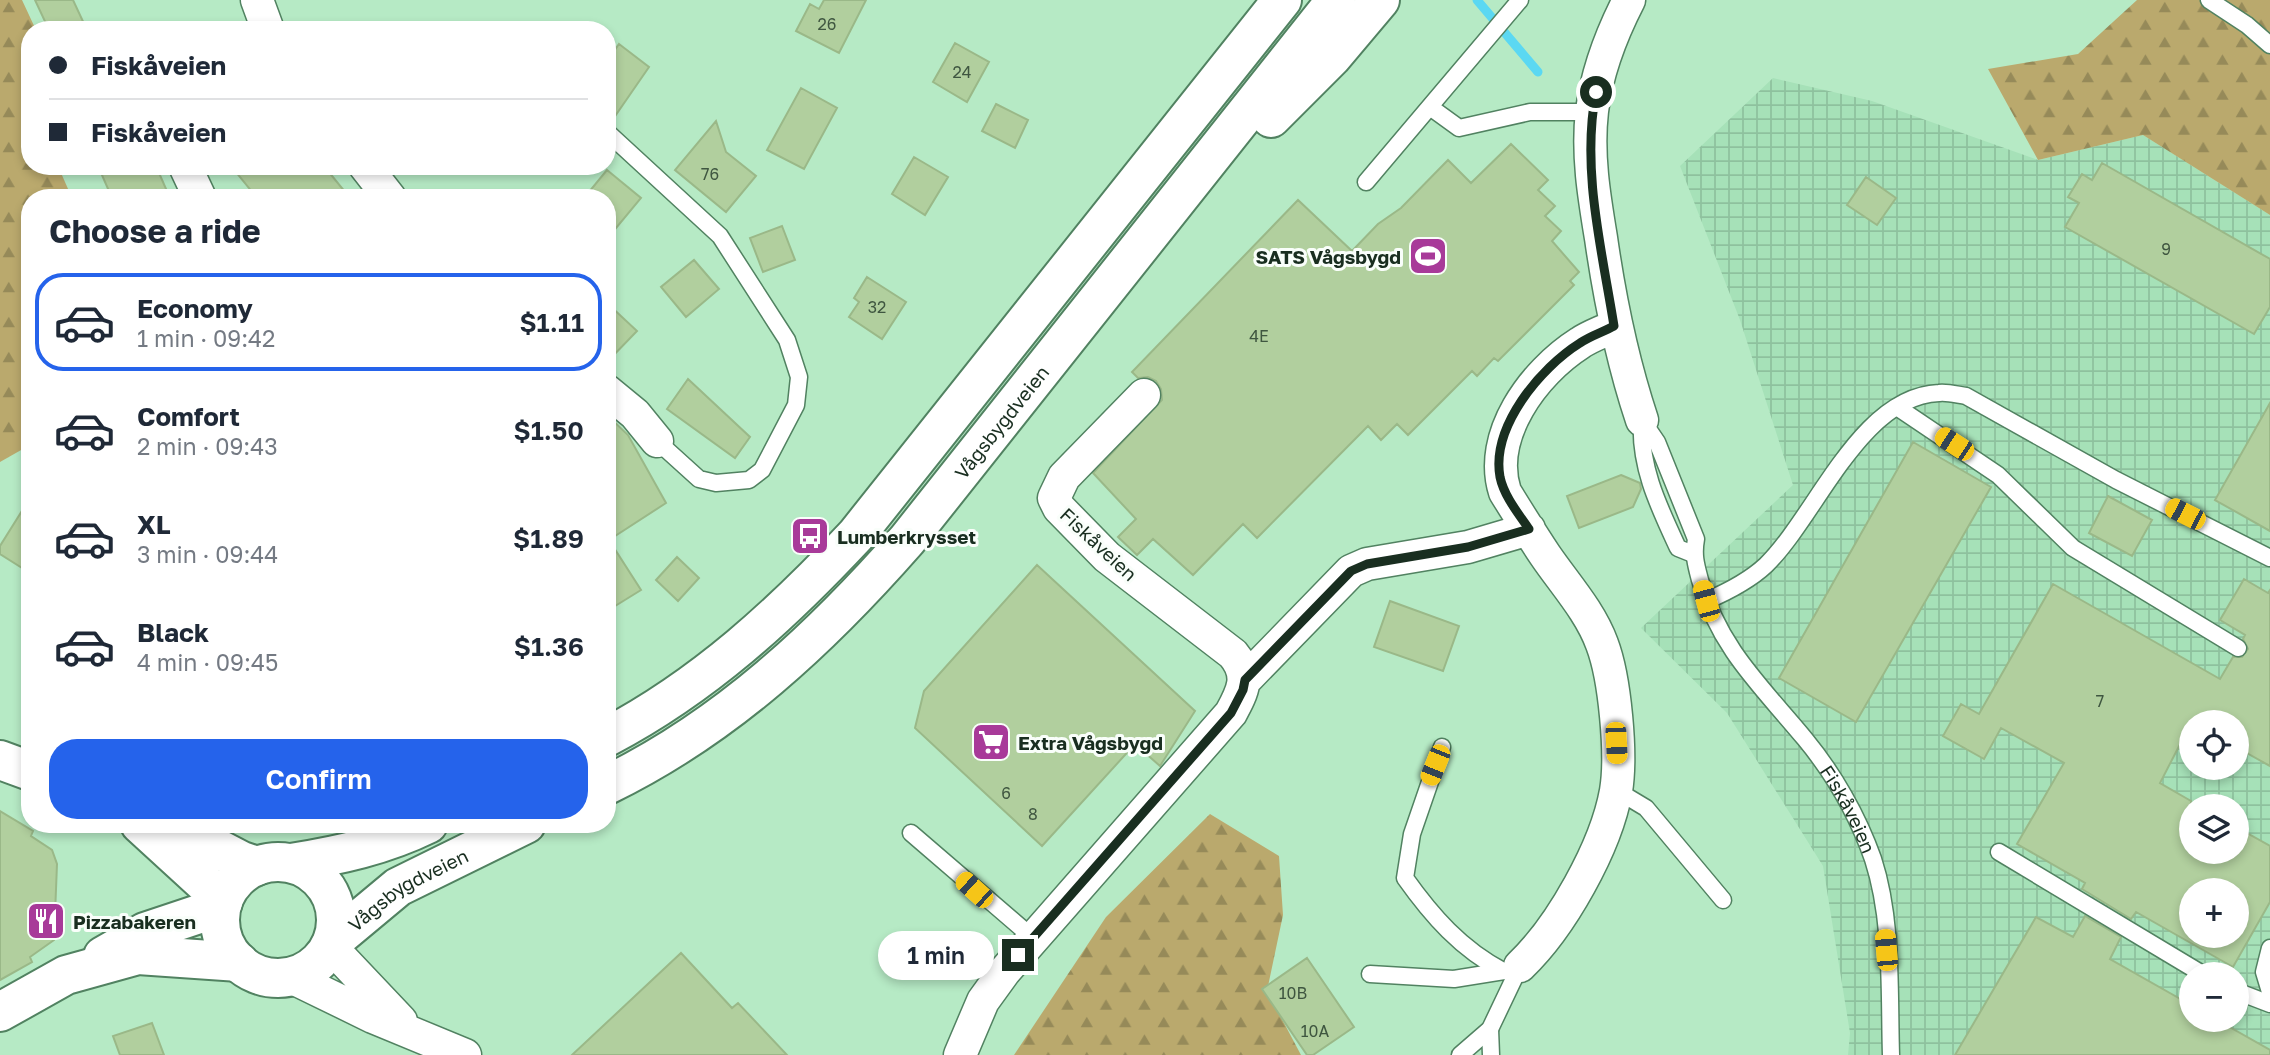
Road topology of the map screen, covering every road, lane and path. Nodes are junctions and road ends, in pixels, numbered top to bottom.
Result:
1 (257, 0) edge
2 (1251, 0) edge
3 (1282, 0) edge
4 (1336, 0) edge
5 (1380, 0) edge
6 (1629, 0) edge
7 (2214, 2) edge
8 (1517, 4) edge
9 (265, 21) edge
10 (2270, 45) edge
11 (1430, 107) junction
12 (1592, 111) junction
13 (616, 140) edge
14 (372, 175) edge
15 (1143, 175) junction
16 (1366, 183) dead end
17 (383, 189) edge
18 (1093, 308) junction
19 (1614, 326) junction
20 (1144, 395) dead end
21 (616, 398) edge
22 (1897, 407) junction
23 (1642, 420) joint
24 (657, 441) joint
25 (1529, 529) junction
26 (2270, 558) edge
27 (1706, 601) junction
28 (2238, 648) dead end
29 (1245, 680) junction
30 (616, 731) edge
31 (1443, 747) dead end
32 (0, 760) edge
33 (21, 768) edge
34 (616, 780) edge
35 (1616, 790) junction
36 (150, 833) edge
37 (188, 833) edge
38 (409, 833) edge
39 (508, 833) edge
40 (911, 833) dead end
41 (1999, 852) dead end
42 (274, 865) junction
43 (1723, 900) dead end
44 (223, 901) junction
45 (1032, 938) junction
46 (331, 944) junction
47 (2270, 948) edge
48 (239, 962) junction
49 (2182, 962) edge
50 (1512, 969) junction
51 (77, 971) junction
52 (1370, 974) dead end
53 (291, 977) junction
54 (2270, 992) edge
55 (2249, 996) edge
56 (2270, 1004) edge
57 (0, 1012) edge
58 (1490, 1029) junction
59 (415, 1034) junction
60 (465, 1055) edge
61 (960, 1055) edge
62 (1460, 1055) edge
63 (1491, 1055) edge
64 (1891, 1055) edge

1 - 9 street
2 - 15 main road
3 - 15 main road
4 - 18 main road, Vågsbygdveien
5 - 18 main road
6 - 12 street, Fiskåveien
7 - 10 lane
8 - 11 lane
11 - 12 lane
11 - 16 lane
12 - 19 street, Fiskåveien
13 - 24 lane
14 - 17 street
15 - 30 main road
18 - 34 main road, Vågsbygdveien
19 - 23 street, Fiskåveien
19 - 25 street
20 - 29 street, Fiskåveien
21 - 24 street
22 - 26 lane
22 - 27 lane
22 - 28 lane
23 - 27 lane, Fiskåveien
25 - 29 street
25 - 35 street
27 - 64 lane, Fiskåveien
29 - 45 street
31 - 50 lane
32 - 33 main road
35 - 43 lane
35 - 50 street
36 - 44 main road
37 - 42 main road
38 - 42 main road
39 - 46 main road, Vågsbygdveien
40 - 45 lane
41 - 49 lane
42 - 44 main road
42 - 46 main road
44 - 48 main road
44 - 51 main road
45 - 61 street
46 - 53 main road
46 - 59 street
47 - 54 lane
48 - 51 main road
48 - 53 main road
50 - 52 lane
50 - 58 lane
51 - 57 main road
53 - 59 street
55 - 56 lane
58 - 62 lane
58 - 63 lane
59 - 60 street

